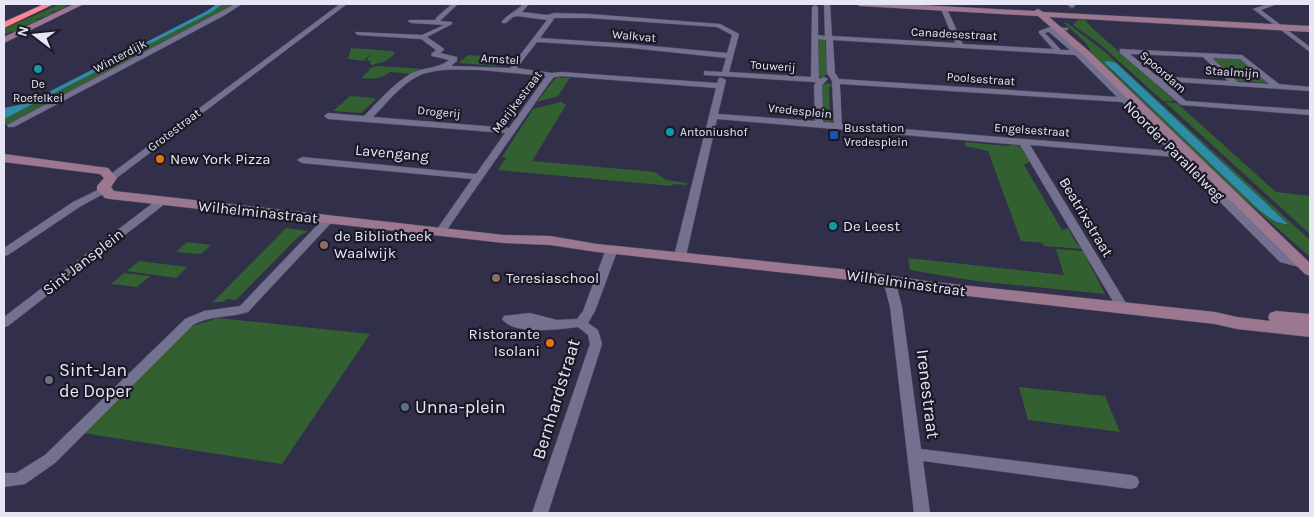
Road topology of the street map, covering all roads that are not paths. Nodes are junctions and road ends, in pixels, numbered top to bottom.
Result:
1 (38, 4) edge
2 (50, 4) edge
3 (80, 4) edge
4 (239, 4) edge
5 (344, 4) edge
6 (455, 4) edge
7 (526, 4) edge
8 (860, 4) edge
9 (1029, 4) edge
10 (1274, 4) edge
11 (827, 7) edge
12 (944, 8) junction
13 (1044, 12) edge
14 (518, 14) junction
15 (4, 17) edge
16 (548, 17) junction
17 (438, 19) dead end
18 (410, 21) dead end
19 (504, 22) dead end
20 (4, 25) edge
21 (1280, 28) junction
22 (1057, 29) junction
23 (1310, 30) edge
24 (358, 33) dead end
25 (423, 37) junction
26 (816, 37) junction
27 (830, 38) junction
28 (4, 40) edge
29 (536, 40) junction
30 (960, 46) junction
31 (1310, 50) edge
32 (1059, 52) junction
33 (1082, 54) junction
34 (1205, 54) junction
35 (731, 56) junction
36 (446, 66) junction
37 (512, 70) junction
38 (707, 73) dead end
39 (552, 75) junction
40 (834, 77) junction
41 (1153, 78) junction
42 (723, 80) junction
43 (817, 81) junction
44 (1236, 84) junction
45 (1276, 86) junction
46 (1310, 88) edge
47 (1124, 100) junction
48 (1310, 113) edge
49 (328, 116) dead end
50 (713, 116) junction
51 (366, 119) junction
52 (820, 124) junction
53 (11, 126) dead end
54 (838, 127) junction
55 (511, 131) junction
56 (884, 132) joint
57 (1023, 142) junction
58 (1177, 154) junction
59 (4, 158) edge
60 (302, 160) dead end
61 (478, 177) junction
62 (107, 184) junction
63 (162, 201) junction
64 (328, 220) junction
65 (440, 232) junction
66 (605, 248) junction
67 (4, 253) edge
68 (680, 256) junction
69 (1308, 265) edge
70 (889, 280) junction
71 (1124, 308) junction
72 (1215, 318) junction
73 (1310, 320) edge
74 (4, 323) edge
75 (554, 324) dead end
76 (580, 324) junction
77 (1310, 331) edge
78 (915, 454) junction
79 (4, 480) edge
80 (1131, 482) dead end
81 (540, 513) edge
82 (922, 513) edge

1 - 15 highway
2 - 20 highway
3 - 28 main road
4 - 53 street, Winterdijk
5 - 62 street, Grotestraat
6 - 17 street
7 - 14 street
8 - 12 main road
9 - 13 main road, Noorder Parallelweg
10 - 21 street
11 - 26 street
11 - 27 street
12 - 13 main road
12 - 30 street
13 - 21 main road
13 - 22 main road, Noorder Parallelweg
14 - 16 street
14 - 19 street
16 - 29 street
16 - 35 street, Touwerij
18 - 25 street
21 - 23 main road
21 - 31 street
22 - 32 street
22 - 33 main road, Noorder Parallelweg
24 - 25 street
25 - 36 street
26 - 27 street, Canadesestraat
26 - 43 street
27 - 30 street, Canadesestraat
27 - 40 street
29 - 35 street, Walkvat
29 - 37 street
30 - 32 street, Canadesestraat
32 - 33 street, Canadesestraat
33 - 47 street, Noorder Parallelweg
33 - 69 main road, Noorder Parallelweg
34 - 41 street, Spoordam
34 - 44 street
34 - 45 street, Spoordam
35 - 42 street, Touwerij
36 - 37 street, Amstel
36 - 51 street, Amstel
37 - 39 street, Amstel
38 - 42 street, Touwerij
39 - 42 street, Marijkestraat
39 - 55 street, Marijkestraat
40 - 43 street
40 - 47 street, Poolsestraat
40 - 54 street
41 - 44 street, Staalmijn
41 - 48 street, Spoordam
42 - 43 street, Touwerij
42 - 50 street
43 - 52 street
44 - 45 street, Staalmijn
45 - 46 street, Staalmijn
47 - 58 street, Noorder Parallelweg
49 - 51 street, Drogerij
50 - 52 street, Vredesplein
50 - 68 street
51 - 55 street, Drogerij
52 - 54 street, Vredesplein
54 - 56 street, Vredesplein
55 - 61 street, Marijkestraat
56 - 57 street, Engelsestraat
57 - 58 street, Engelsestraat
57 - 71 street, Beatrixstraat
58 - 69 street, Noorder Parallelweg
59 - 62 main road, Wilhelminastraat
60 - 61 street, Lavengang
61 - 65 street, Marijkestraat
62 - 63 main road, Wilhelminastraat
62 - 67 street, Grotestraat
63 - 64 main road, Wilhelminastraat
63 - 74 street, Sint Jansplein
64 - 65 main road, Wilhelminastraat
64 - 79 street
65 - 66 main road, Wilhelminastraat
66 - 68 main road, Wilhelminastraat
66 - 76 street, Bernhardstraat
68 - 70 main road, Wilhelminastraat
70 - 71 main road, Wilhelminastraat
70 - 78 street, Irenestraat
71 - 72 main road, Wilhelminastraat
72 - 73 main road, Wilhelminastraat
72 - 77 main road, Wilhelminastraat
75 - 76 street
76 - 81 street, Bernhardstraat
78 - 80 street
78 - 82 street, Irenestraat

